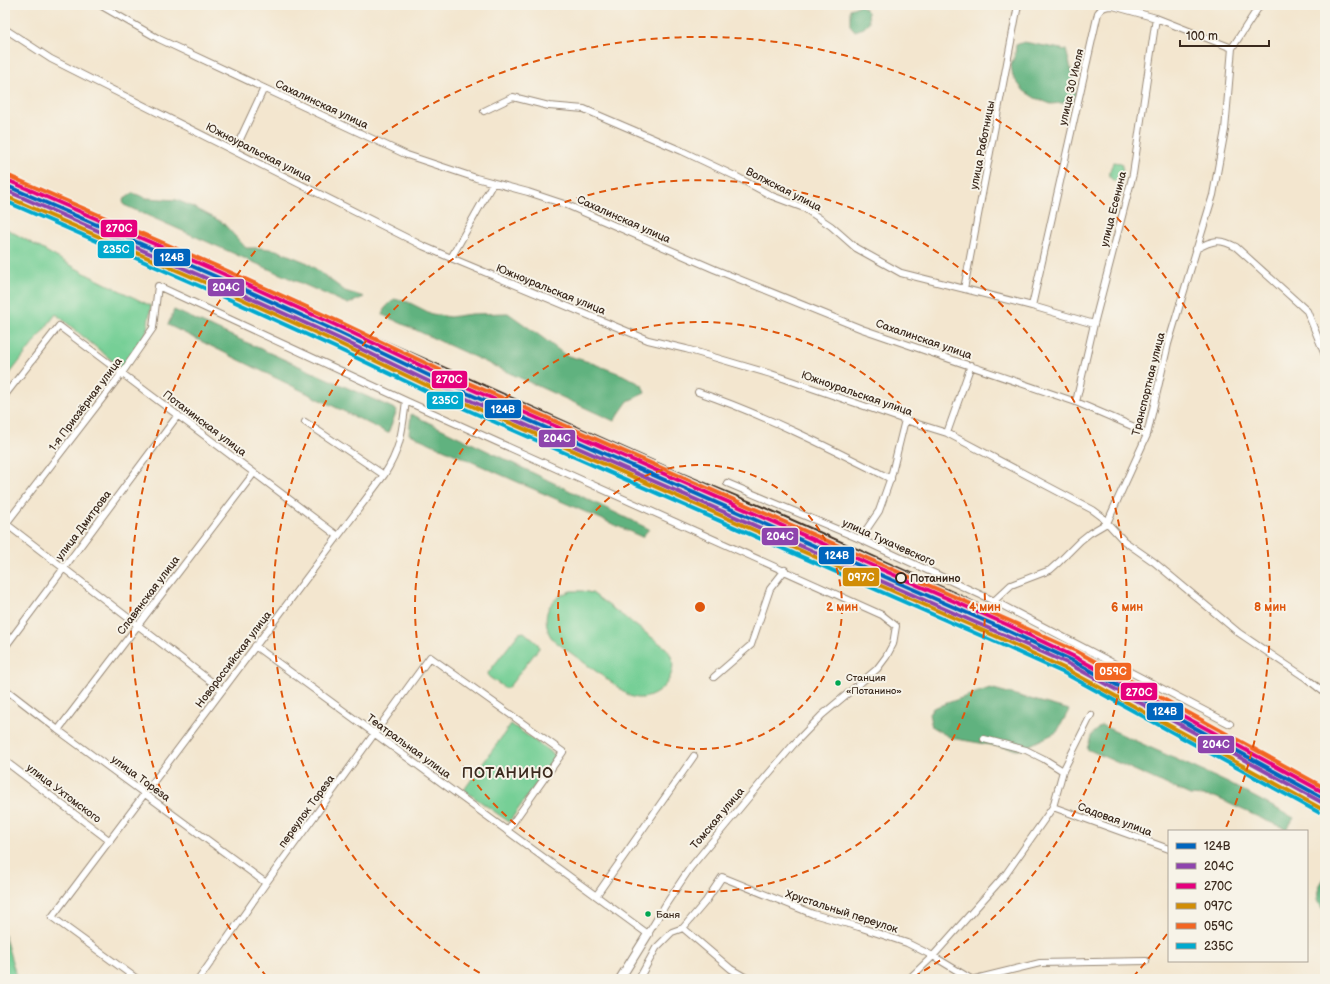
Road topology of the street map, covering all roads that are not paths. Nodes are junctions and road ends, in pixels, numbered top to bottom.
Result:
1 (100, 5) edge
2 (1018, 5) edge
3 (1099, 5) edge
4 (1260, 5) edge
5 (1098, 13) junction
6 (1156, 18) junction
7 (5, 29) edge
8 (1232, 48) junction
9 (264, 88) junction
10 (484, 111) dead end
11 (235, 150) junction
12 (493, 183) junction
13 (1196, 249) junction
14 (451, 258) junction
15 (964, 289) junction
16 (1032, 306) junction
17 (1094, 324) junction
18 (1325, 355) edge
19 (971, 365) junction
20 (122, 373) junction
21 (698, 392) dead end
22 (5, 395) edge
23 (406, 401) junction
24 (1076, 402) junction
25 (178, 416) junction
26 (905, 420) junction
27 (306, 422) dead end
28 (947, 433) junction
29 (1147, 435) junction
30 (254, 473) junction
31 (384, 475) junction
32 (891, 479) junction
33 (727, 483) dead end
34 (1107, 523) junction
35 (5, 524) edge
36 (338, 536) junction
37 (860, 539) junction
38 (64, 568) junction
39 (785, 570) junction
40 (994, 601) junction
41 (138, 625) junction
42 (255, 646) junction
43 (5, 647) edge
44 (714, 677) dead end
45 (5, 688) edge
46 (222, 690) junction
47 (1325, 693) edge
48 (1091, 715) dead end
49 (1230, 724) dead end
50 (58, 730) junction
51 (374, 734) junction
52 (984, 739) dead end
53 (694, 756) dead end
54 (5, 761) edge
55 (1063, 771) junction
56 (146, 794) junction
57 (1053, 807) junction
58 (507, 831) junction
59 (110, 841) junction
60 (1168, 849) edge
61 (266, 883) junction
62 (596, 896) junction
63 (683, 928) junction
64 (648, 934) junction
65 (933, 956) junction
66 (1146, 961) dead end
67 (137, 979) edge
68 (199, 979) edge
69 (620, 979) edge
70 (639, 979) edge
71 (748, 979) edge
72 (909, 979) edge
73 (971, 979) edge
74 (975, 979) edge

1 - 9 street, Сахалинская улица
2 - 15 street, улица Работницы
3 - 5 street, улица 30 Июля
4 - 8 street, Транспортная улица
5 - 6 street
5 - 16 street, улица 30 Июля
6 - 8 street
6 - 17 street, улица Есенина
7 - 11 street, Южноуральская улица
8 - 13 street, Транспортная улица
9 - 11 street
9 - 12 street, Сахалинская улица
10 - 15 street, Волжская улица
11 - 14 street, Южноуральская улица
12 - 14 street
12 - 19 street, Сахалинская улица
13 - 18 street
13 - 29 street, Транспортная улица
14 - 26 street, Южноуральская улица
15 - 16 street, Волжская улица
16 - 17 street, Волжская улица
17 - 24 street, улица Есенина
19 - 24 street, Сахалинская улица
19 - 28 street
20 - 22 street, Потанинская улица
20 - 23 street, 1-я Приозёрная улица
20 - 25 street, Потанинская улица
20 - 35 street, 1-я Приозёрная улица
21 - 32 street
23 - 31 street, Новороссийская улица
23 - 39 street
24 - 29 street, Сахалинская улица
25 - 30 street, Потанинская улица
25 - 38 street, улица Дмитрова
26 - 28 street, Южноуральская улица
26 - 32 street
27 - 31 street
28 - 34 street, Южноуральская улица
29 - 34 street, Транспортная улица
30 - 36 street, Потанинская улица
30 - 41 street, Славянская улица
31 - 36 street, Новороссийская улица
32 - 37 street
33 - 37 street, улица Тухачевского
34 - 40 street
34 - 47 street
35 - 38 street
36 - 42 street, Новороссийская улица
37 - 40 street, улица Тухачевского
38 - 41 street
38 - 43 street, улица Дмитрова
39 - 44 street
39 - 64 street, Томская улица
40 - 49 street, улица Тухачевского
41 - 46 street
41 - 50 street, Славянская улица
42 - 46 street, Новороссийская улица
42 - 51 street, Театральная улица
45 - 50 street, улица Тореза
46 - 56 street, Новороссийская улица
48 - 55 street
50 - 56 street, улица Тореза
51 - 58 street, Театральная улица
51 - 58 street, переулок Тореза
51 - 61 street, переулок Тореза
52 - 55 street
53 - 62 street
54 - 59 street, улица Ухтомского
55 - 57 street
56 - 59 street, Новороссийская улица
56 - 61 street, улица Тореза
57 - 60 street, Садовая улица
57 - 65 street
58 - 62 street, Театральная улица
59 - 67 street, Новороссийская улица
61 - 68 street, переулок Тореза
62 - 64 street, Театральная улица
63 - 65 street, Хрустальный переулок
63 - 70 street
63 - 71 street
64 - 69 street, Томская улица
65 - 72 street
65 - 73 street, Хрустальный переулок
66 - 74 street

